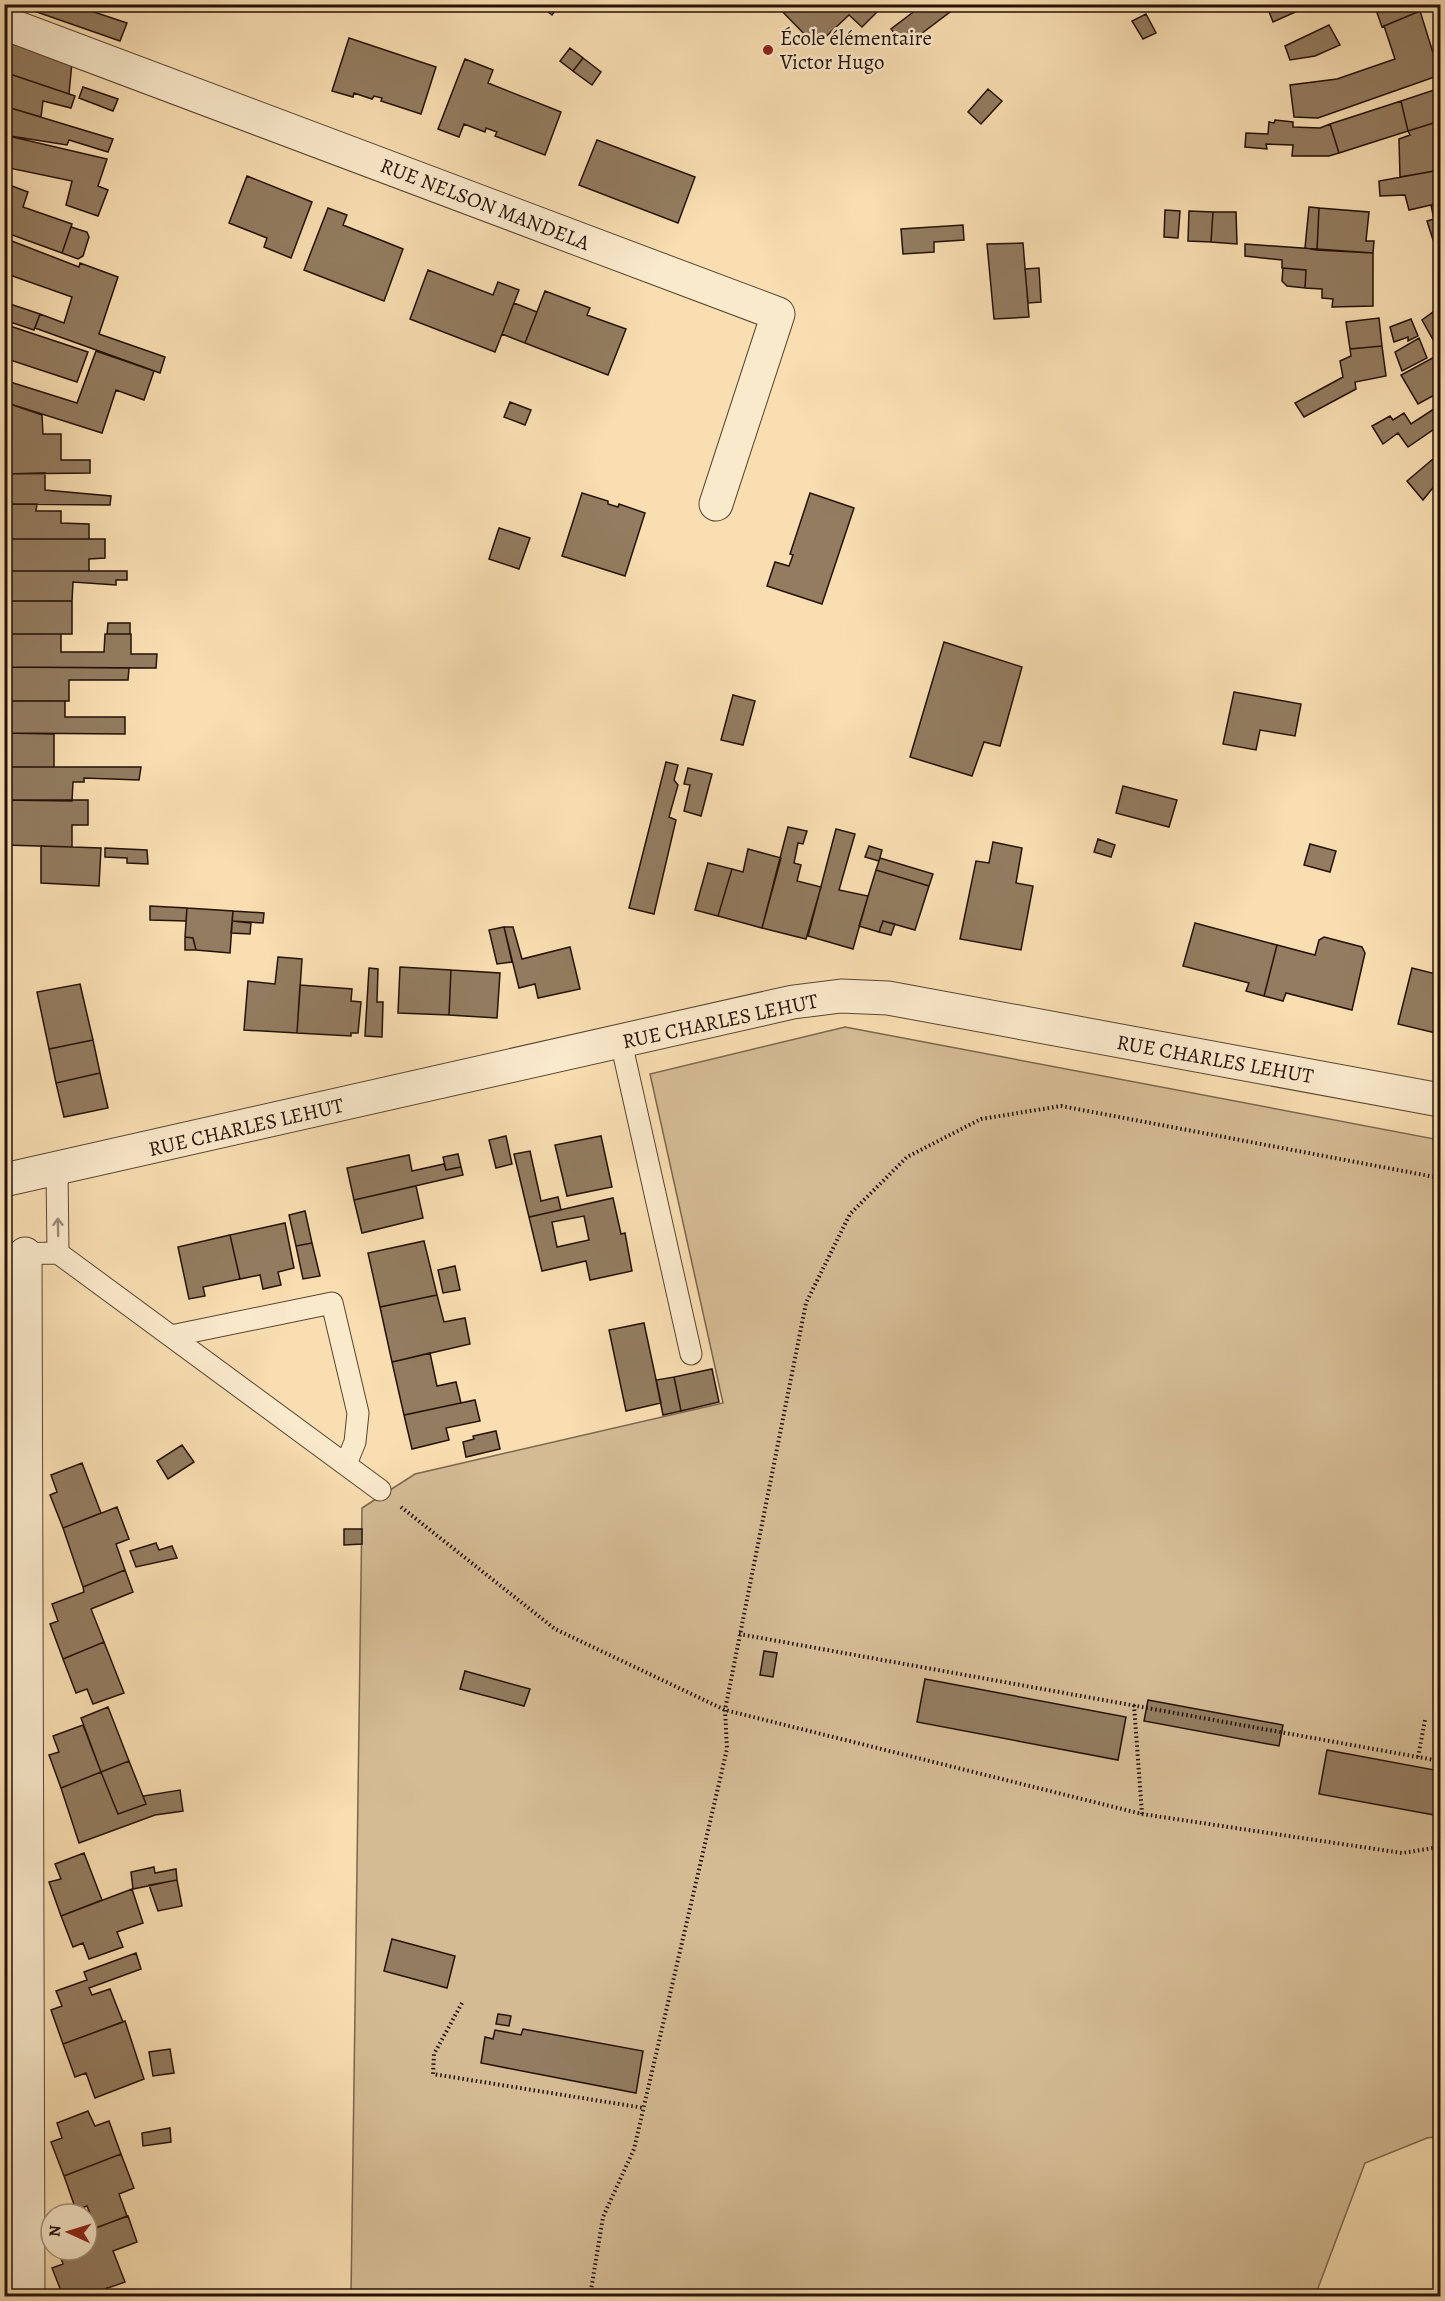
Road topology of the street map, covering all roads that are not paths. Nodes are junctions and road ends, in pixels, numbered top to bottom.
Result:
1 (4, 23) edge
2 (716, 504) dead end
3 (621, 1042) junction
4 (1440, 1100) edge
5 (57, 1170) junction
6 (4, 1180) edge
7 (58, 1253) junction
8 (15, 1254) edge
9 (171, 1336) junction
10 (691, 1354) dead end
11 (346, 1464) junction
12 (380, 1490) road end
13 (28, 2296) edge

1 - 2 street, RUE NELSON MANDELA
3 - 4 street, RUE CHARLES LEHUT
3 - 5 street, RUE CHARLES LEHUT
3 - 10 lane
5 - 6 street, RUE CHARLES LEHUT
7 -> 5 lane
7 - 8 lane
7 - 9 lane
8 - 13 street
9 - 11 lane
9 - 11 lane
11 - 12 lane

